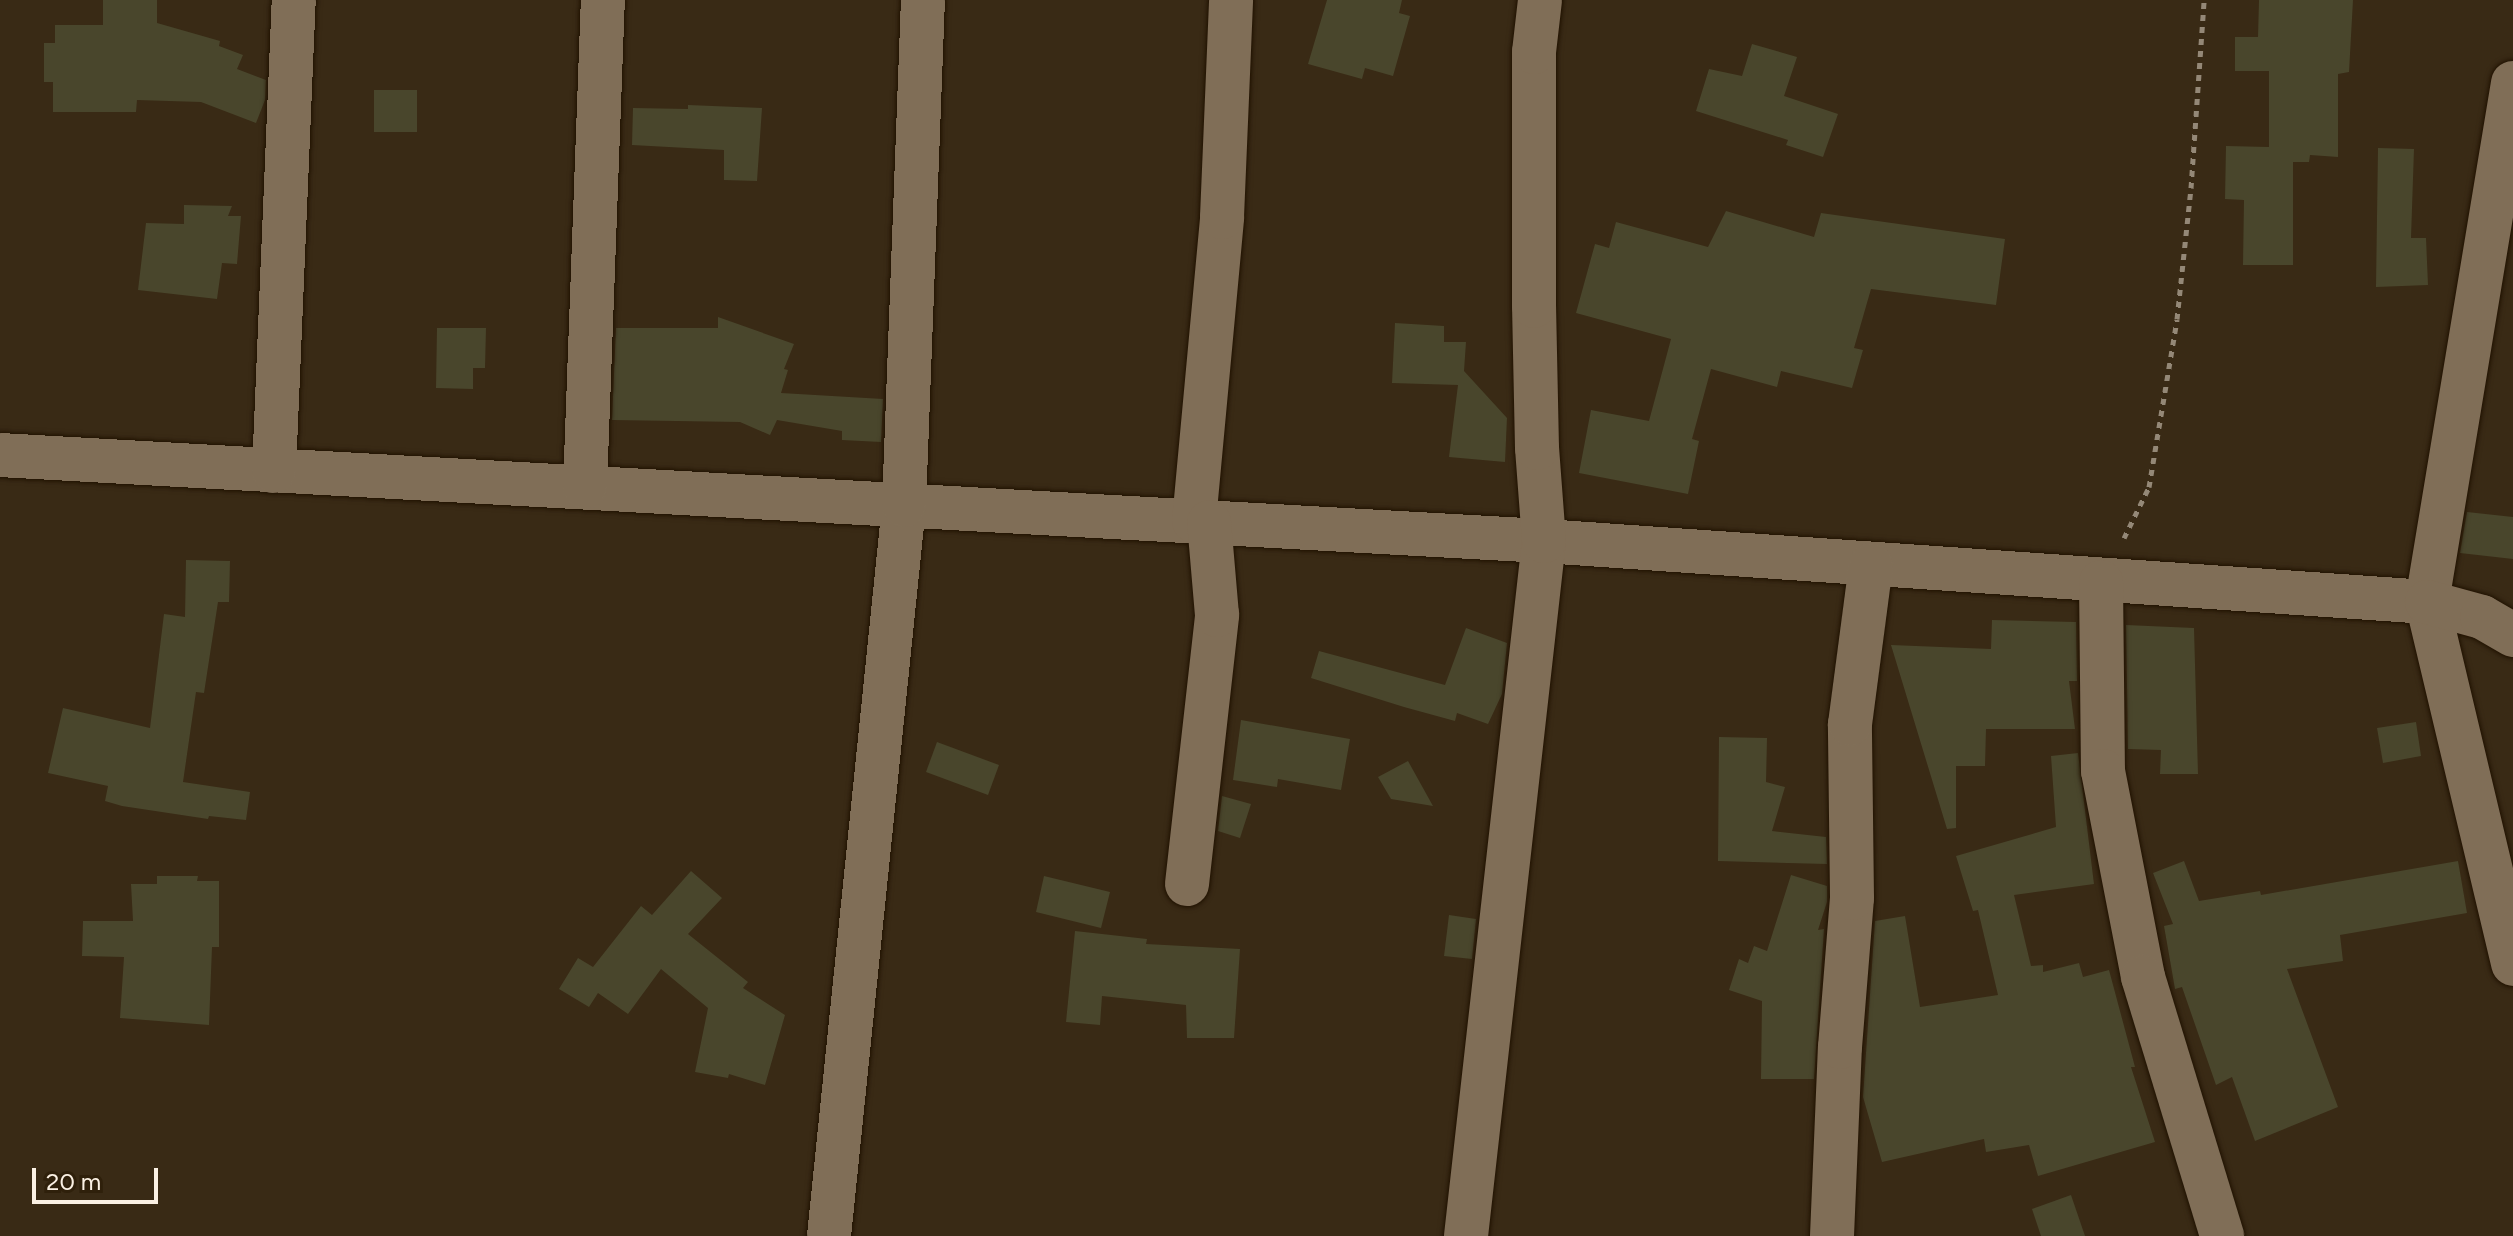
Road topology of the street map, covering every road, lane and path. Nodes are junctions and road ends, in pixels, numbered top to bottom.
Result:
1 (294, 0) edge
2 (603, 0) edge
3 (923, 0) edge
4 (1231, 0) edge
5 (1540, 0) edge
6 (2204, 0) edge
7 (2513, 83) edge
8 (0, 455) edge
9 (274, 471) junction
10 (585, 487) junction
11 (904, 505) junction
12 (1201, 521) junction
13 (1544, 541) junction
14 (1871, 565) junction
15 (2101, 582) junction
16 (2427, 602) junction
17 (2513, 635) edge
18 (1187, 884) dead end
19 (2513, 964) edge
20 (829, 1236) edge
21 (1466, 1236) edge
22 (1832, 1236) edge
23 (2222, 1236) edge

1 - 9 street
2 - 10 street
3 - 11 street
4 - 12 street
5 - 13 street
6 - 15 path
7 - 16 street
8 - 9 street
9 - 10 street
10 - 11 street
11 - 12 street
11 - 20 street
12 - 13 street
12 - 18 street
13 - 14 street
13 - 21 street
14 - 15 street
14 - 22 street
15 - 16 street
15 - 23 street
16 - 17 street
16 - 19 street

